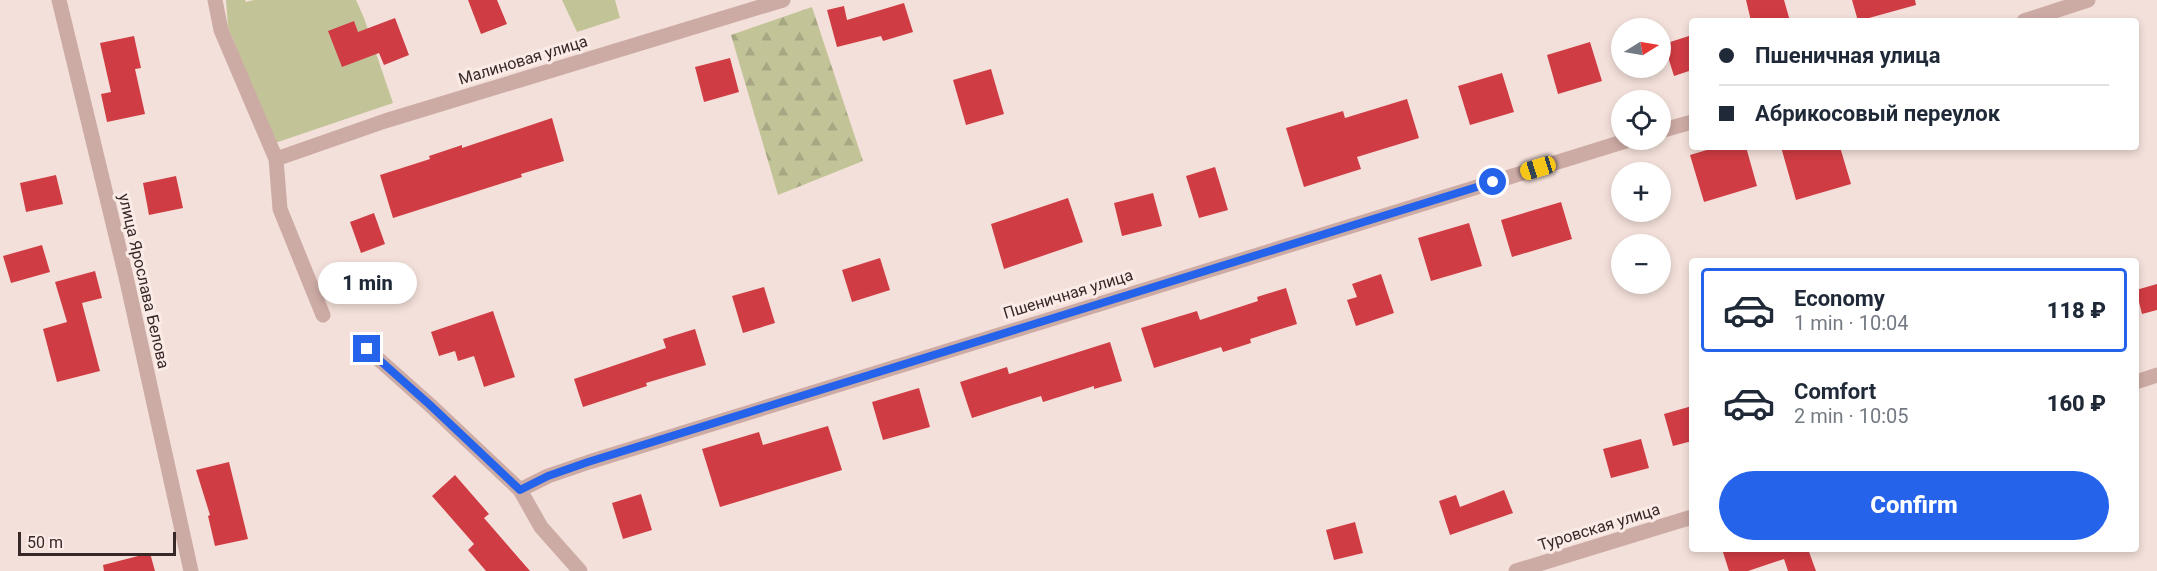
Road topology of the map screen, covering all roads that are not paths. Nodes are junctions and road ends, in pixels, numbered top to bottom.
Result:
1 (59, 0) edge
2 (215, 0) edge
3 (783, 0) edge
4 (2088, 0) edge
5 (2033, 18) edge
6 (1689, 124) edge
7 (1671, 128) edge
8 (1611, 146) edge
9 (276, 159) junction
10 (323, 315) dead end
11 (367, 349) dead end
12 (2157, 375) edge
13 (2139, 381) edge
14 (520, 490) junction
15 (1689, 518) edge
16 (191, 571) edge
17 (580, 571) edge
18 (1516, 571) edge

1 - 16 street, улица Ярослава Белова
2 - 9 street
3 - 9 street, Малиновая улица
4 - 5 street
6 - 7 street
8 - 14 street, Пшеничная улица
9 - 10 street
11 - 14 street
12 - 13 street
14 - 17 street
15 - 18 street, Туровская улица

